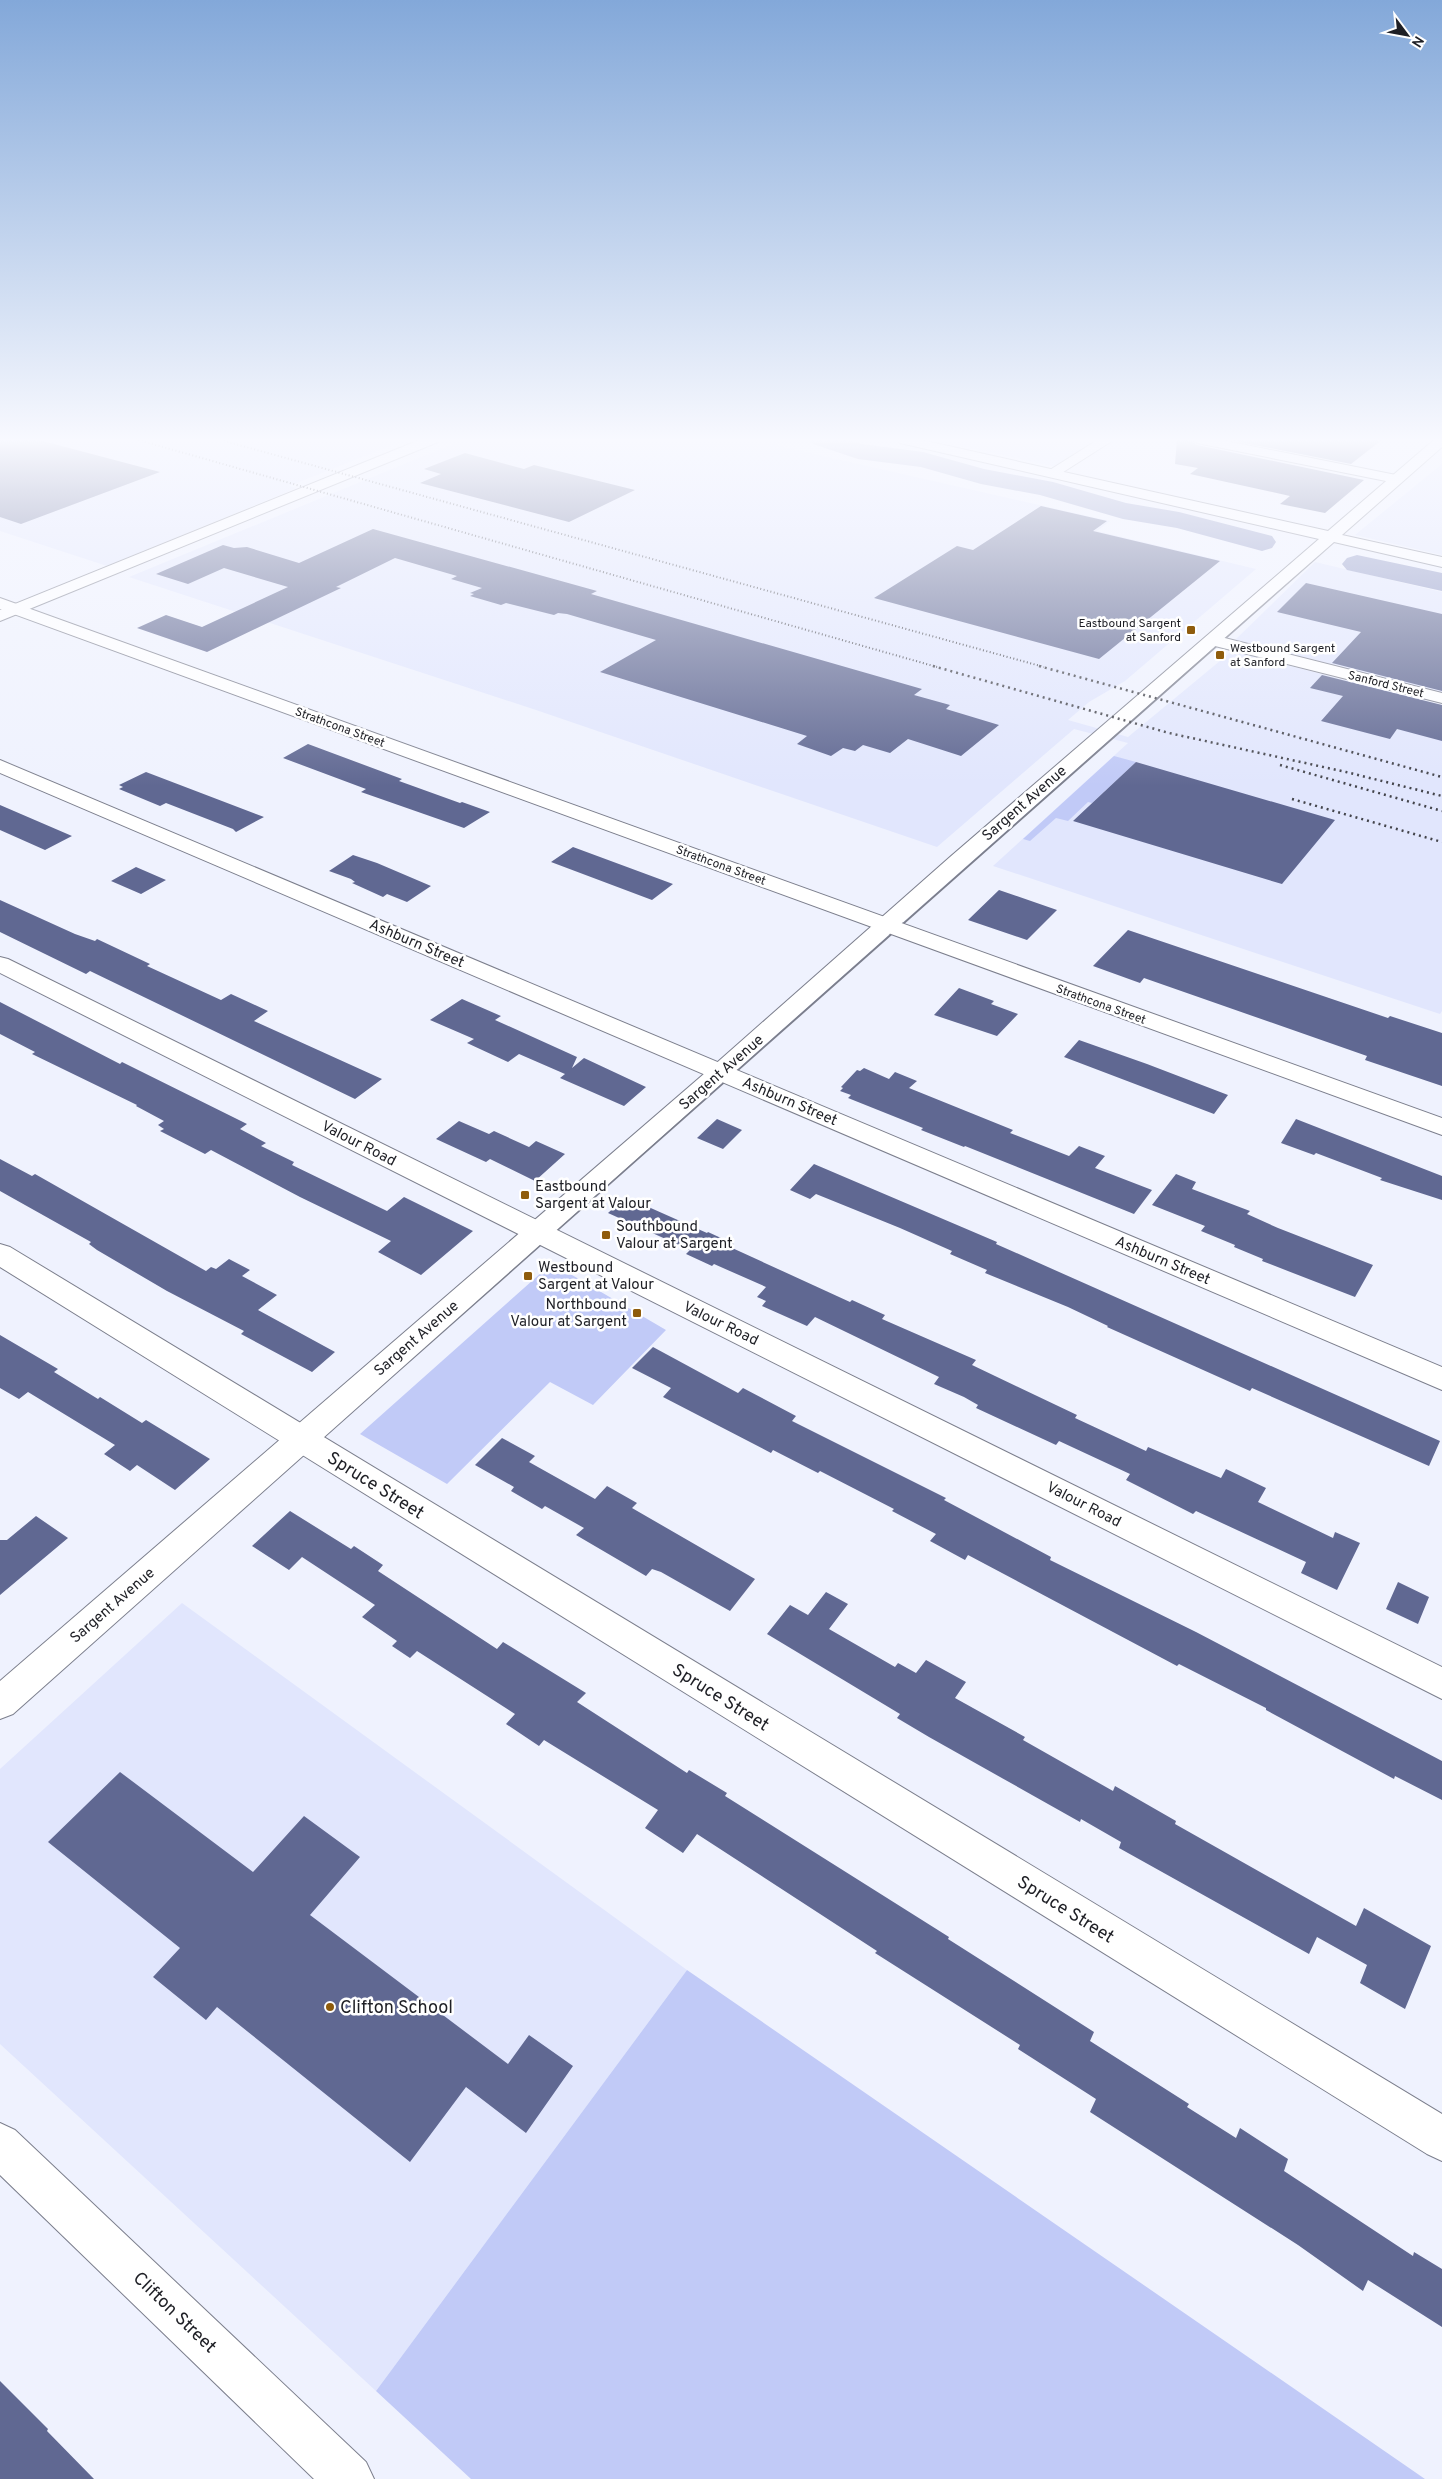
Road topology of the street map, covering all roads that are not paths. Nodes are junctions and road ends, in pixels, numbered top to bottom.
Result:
1 (142, 555) edge
2 (1309, 555) edge
3 (1410, 555) edge
4 (1442, 562) edge
5 (5, 609) edge
6 (1213, 640) junction
7 (1442, 698) edge
8 (0, 766) edge
9 (885, 924) junction
10 (0, 964) edge
11 (721, 1072) junction
12 (1442, 1127) edge
13 (537, 1232) junction
14 (0, 1254) edge
15 (1442, 1379) edge
16 (301, 1439) junction
17 (1442, 1684) edge
18 (0, 1703) edge
19 (1442, 2140) edge
20 (0, 2145) edge
21 (349, 2479) edge

1 - 5 street
2 - 6 street, Sargent Avenue
3 - 4 street
5 - 9 street, Strathcona Street
6 - 7 street, Sanford Street
6 - 9 street, Sargent Avenue
8 - 11 street, Ashburn Street
9 - 11 street, Sargent Avenue
9 - 12 street, Strathcona Street
10 - 13 street, Valour Road
11 - 13 street, Sargent Avenue
11 - 15 street, Ashburn Street
13 - 16 street, Sargent Avenue
13 - 17 street, Valour Road
14 - 16 street, Spruce Street
16 - 18 street, Sargent Avenue
16 - 19 street, Spruce Street
20 - 21 street, Clifton Street

